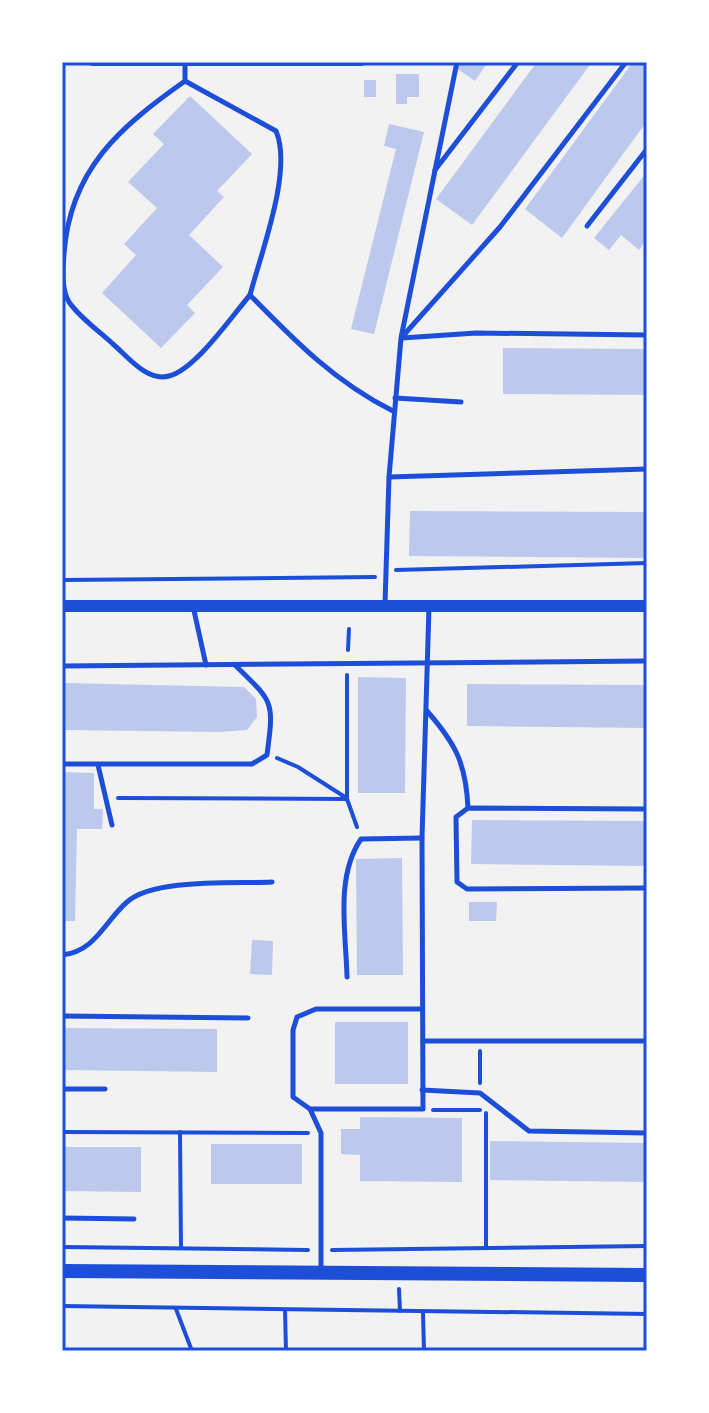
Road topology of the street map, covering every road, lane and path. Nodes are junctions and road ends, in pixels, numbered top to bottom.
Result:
1 (93, 62) edge
2 (361, 62) edge
3 (457, 62) edge
4 (518, 62) edge
5 (626, 62) edge
6 (185, 63) edge
7 (185, 81) junction
8 (647, 149) edge
9 (435, 171) junction
10 (587, 226) dead end
11 (250, 295) junction
12 (647, 335) edge
13 (401, 338) junction
14 (395, 398) junction
15 (461, 402) dead end
16 (393, 411) junction
17 (647, 469) edge
18 (389, 477) junction
19 (647, 563) edge
20 (386, 573) junction
21 (62, 580) edge
22 (193, 605) junction
23 (385, 605) junction
24 (62, 606) edge
25 (429, 606) junction
26 (647, 606) edge
27 (349, 629) dead end
28 (647, 661) edge
29 (428, 662) junction
30 (206, 665) junction
31 (347, 665) junction
32 (62, 666) edge
33 (236, 666) junction
34 (427, 711) junction
35 (267, 755) junction
36 (62, 764) edge
37 (98, 765) junction
38 (108, 798) junction
39 (347, 799) junction
40 (468, 808) junction
41 (647, 809) edge
42 (112, 825) dead end
43 (422, 838) junction
44 (361, 839) junction
45 (272, 882) dead end
46 (647, 888) edge
47 (62, 955) edge
48 (347, 977) dead end
49 (422, 1009) junction
50 (62, 1016) edge
51 (248, 1018) dead end
52 (423, 1041) junction
53 (480, 1041) junction
54 (647, 1041) edge
55 (62, 1089) edge
56 (105, 1089) dead end
57 (422, 1090) junction
58 (480, 1093) junction
59 (310, 1109) junction
60 (423, 1109) junction
61 (62, 1132) edge
62 (180, 1132) junction
63 (321, 1133) junction
64 (647, 1133) edge
65 (62, 1218) edge
66 (134, 1219) dead end
67 (647, 1246) edge
68 (62, 1247) edge
69 (486, 1247) junction
70 (181, 1248) junction
71 (321, 1250) junction
72 (62, 1271) edge
73 (321, 1273) junction
74 (647, 1275) edge
75 (62, 1306) edge
76 (176, 1309) junction
77 (285, 1310) junction
78 (423, 1313) junction
79 (647, 1314) edge
80 (192, 1351) edge
81 (286, 1351) edge
82 (424, 1351) edge

1 - 6 street
2 - 6 street
3 - 9 lane
4 - 9 lane
5 - 13 lane
6 - 7 lane
7 - 11 lane
7 - 11 lane
8 - 10 lane
9 - 13 lane
11 - 16 lane
12 - 13 lane
13 - 14 lane
14 - 15 lane
14 - 16 lane
16 - 18 lane
17 - 18 lane
18 - 20 lane
19 - 20 path
20 - 21 path
20 - 23 lane
22 - 23 main road
22 - 24 main road
22 - 30 lane
23 - 25 main road
25 - 26 main road
25 - 29 lane
27 - 31 path
28 - 29 lane
29 - 31 lane
29 - 34 lane
30 - 32 lane
30 - 33 lane
31 - 33 lane
31 - 39 path
33 - 35 lane
34 - 40 lane
34 - 43 lane
35 - 37 lane
35 - 39 path
36 - 37 lane
37 - 38 lane
38 - 39 path
38 - 42 lane
39 - 44 path
40 - 41 lane
40 - 46 lane
43 - 44 lane
43 - 49 lane
44 - 48 lane
45 - 47 lane
49 - 52 lane
49 - 59 lane
50 - 51 lane
52 - 53 lane
52 - 57 lane
53 - 54 lane
53 - 58 path
55 - 56 lane
57 - 58 lane
57 - 60 lane
58 - 64 lane
59 - 60 lane
59 - 63 lane
60 - 69 path
61 - 62 path
62 - 63 path
62 - 70 path
63 - 71 lane
65 - 66 lane
67 - 69 path
68 - 70 path
69 - 71 path
70 - 71 path
71 - 73 lane
72 - 73 main road
73 - 74 main road
75 - 76 path
76 - 77 path
76 - 80 path
77 - 78 path
77 - 81 path
78 - 79 path
78 - 82 path

